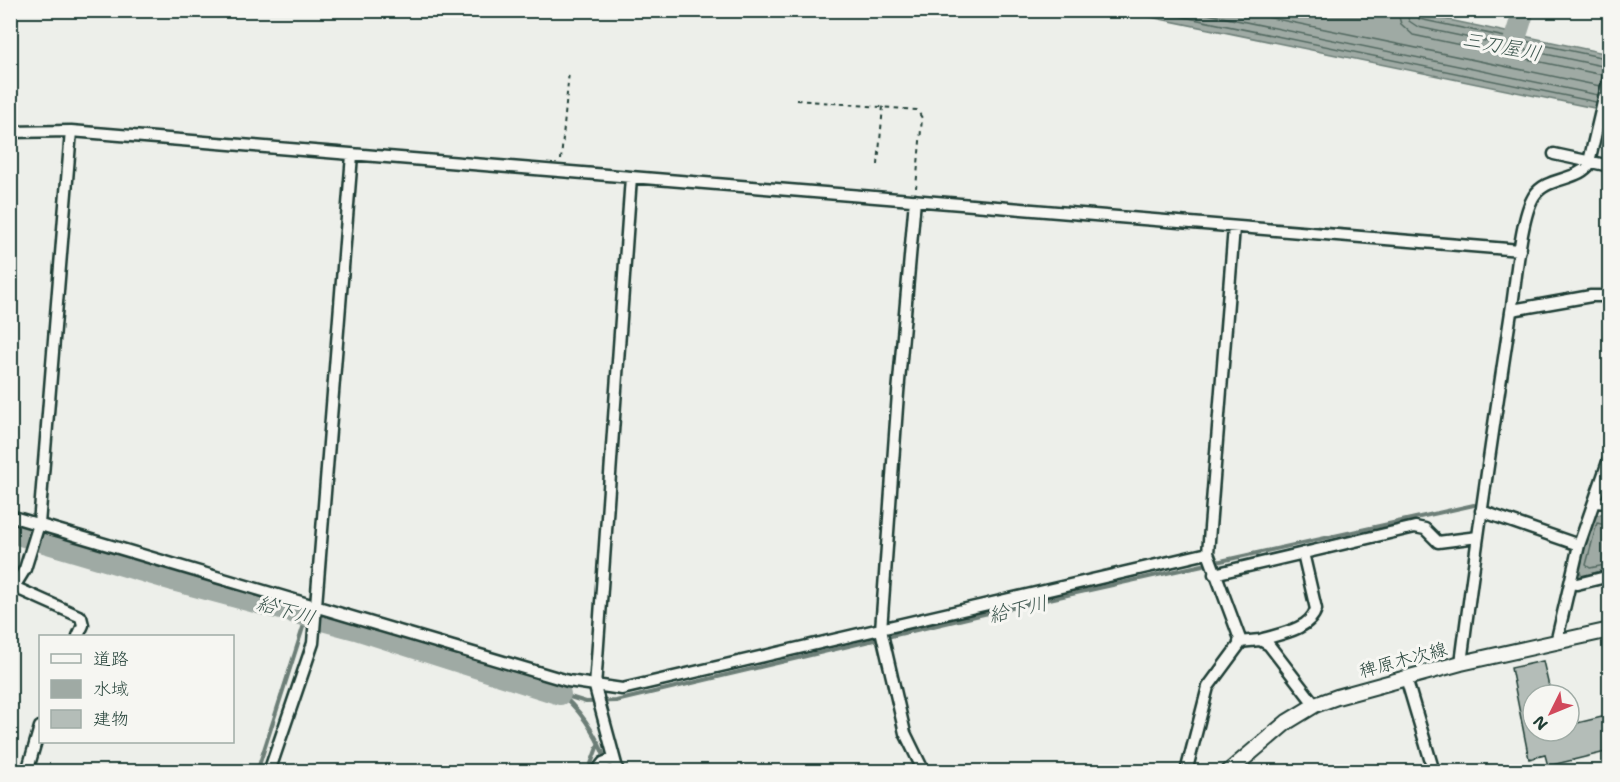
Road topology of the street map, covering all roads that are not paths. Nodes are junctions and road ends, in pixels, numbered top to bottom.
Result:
1 (1610, 73) edge
2 (71, 131) junction
3 (10, 132) edge
4 (1554, 154) dead end
5 (352, 155) junction
6 (1591, 160) junction
7 (1610, 166) edge
8 (632, 177) junction
9 (915, 200) junction
10 (1234, 227) junction
11 (1520, 250) junction
12 (1610, 296) edge
13 (1512, 310) junction
14 (1610, 456) edge
15 (1594, 502) junction
16 (1610, 503) edge
17 (1481, 510) junction
18 (10, 516) edge
19 (39, 524) junction
20 (1478, 537) junction
21 (1580, 545) junction
22 (1303, 553) junction
23 (1209, 556) junction
24 (1214, 572) junction
25 (1610, 576) edge
26 (1570, 583) junction
27 (12, 587) edge
28 (315, 609) junction
29 (1610, 630) edge
30 (78, 635) edge
31 (882, 637) junction
32 (1260, 640) junction
33 (1239, 642) junction
34 (1556, 643) junction
35 (1461, 663) junction
36 (1406, 678) junction
37 (595, 690) junction
38 (1315, 705) junction
39 (39, 730) edge
40 (605, 763) edge
41 (27, 771) edge
42 (269, 771) edge
43 (618, 771) edge
44 (924, 771) edge
45 (1186, 771) edge
46 (1228, 771) edge
47 (1434, 771) edge

1 - 6 street
2 - 3 street
2 - 5 street
2 - 19 street
4 - 6 street
5 - 8 street
5 - 28 street
6 - 7 street
6 - 11 street
8 - 9 street
8 - 37 street
9 - 10 street
9 - 31 street
10 - 11 street
10 - 23 street
11 - 13 street
12 - 13 street
13 - 17 street
14 - 15 street
15 - 16 street
15 - 21 street
17 - 20 street
17 - 21 street
18 - 19 street
19 - 27 street
19 - 28 street
20 - 22 street
20 - 35 street
21 - 26 street
22 - 24 street
22 - 32 street
23 - 24 street
23 - 31 street
24 - 33 street
25 - 26 street
26 - 34 street
27 - 30 street
28 - 37 street
28 - 42 street
29 - 34 main road, 稗原木次線
31 - 37 street
31 - 44 street
32 - 33 street
32 - 38 street
33 - 45 street
34 - 35 main road, 稗原木次線
35 - 36 main road, 稗原木次線
36 - 38 main road, 稗原木次線
36 - 47 street
37 - 40 street
38 - 46 main road, 稗原木次線
39 - 41 street
40 - 43 street

